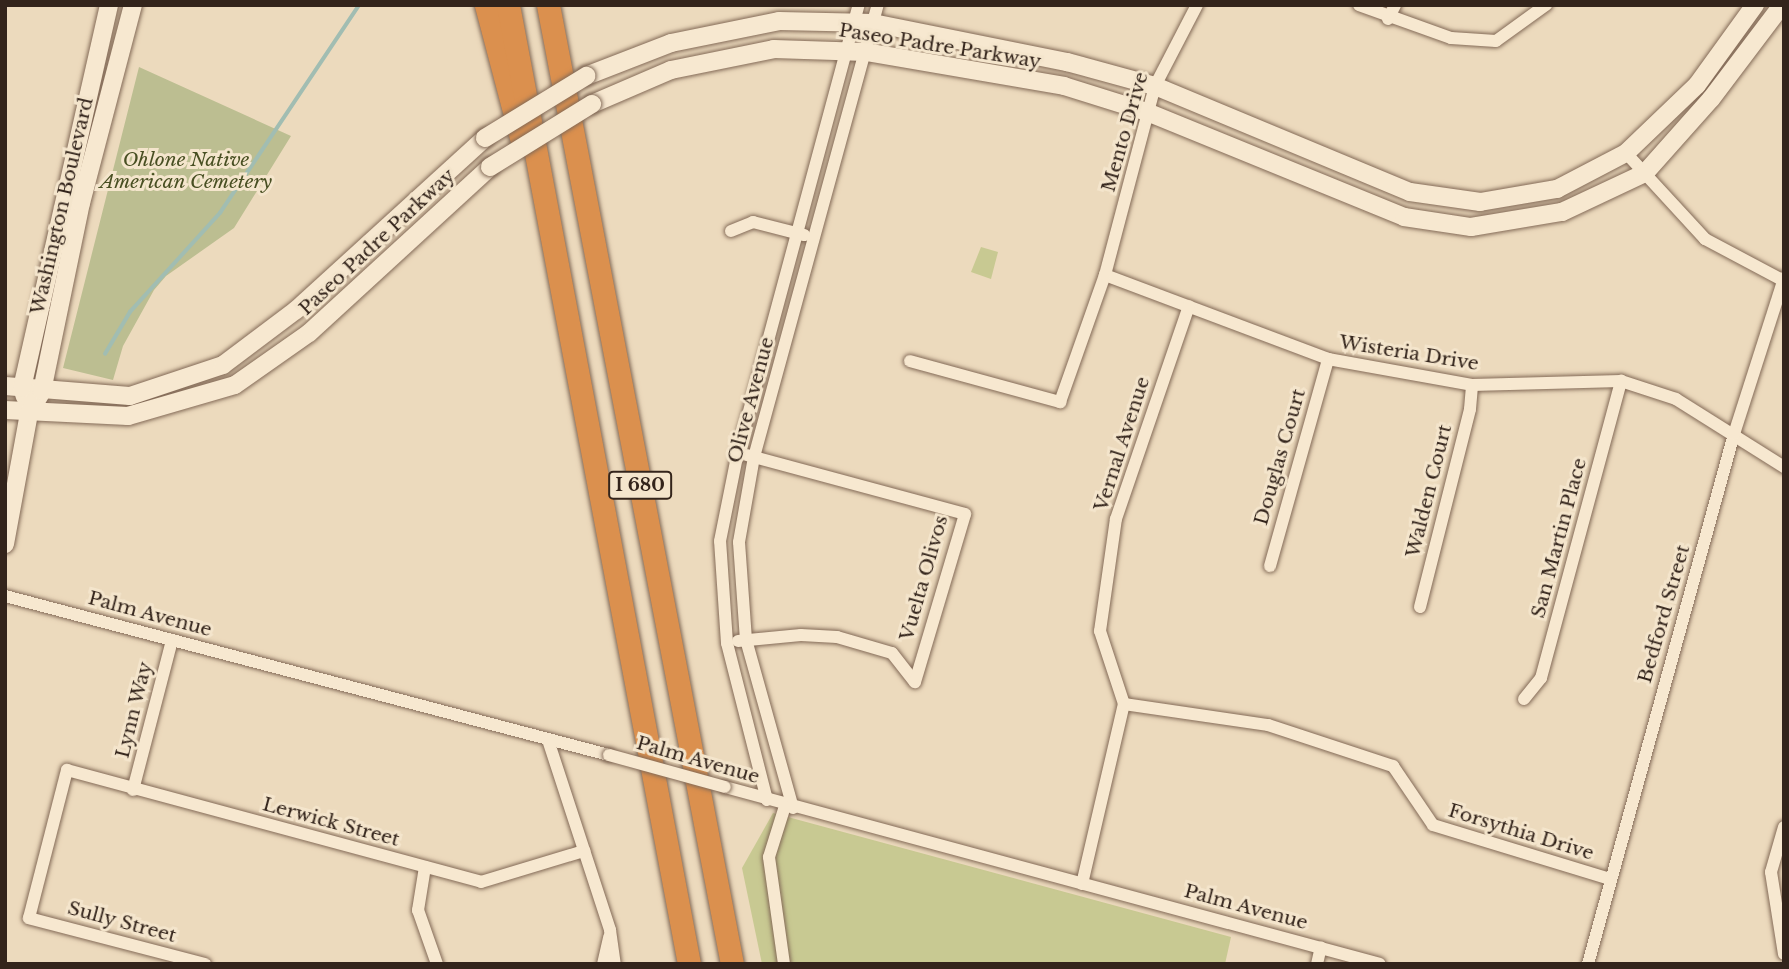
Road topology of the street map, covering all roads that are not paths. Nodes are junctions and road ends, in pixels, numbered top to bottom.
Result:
1 (110, 5) edge
2 (133, 5) edge
3 (486, 5) edge
4 (508, 5) edge
5 (548, 5) edge
6 (878, 5) edge
7 (1197, 5) edge
8 (1359, 5) edge
9 (1395, 5) edge
10 (1546, 5) edge
11 (1755, 5) edge
12 (1782, 5) edge
13 (856, 14) edge
14 (1388, 19) junction
15 (873, 23) junction
16 (847, 50) junction
17 (866, 52) junction
18 (1154, 86) junction
19 (1147, 112) junction
20 (1626, 153) junction
21 (1645, 173) junction
22 (541, 178) junction
23 (731, 231) dead end
24 (797, 234) junction
25 (814, 238) junction
26 (1105, 275) junction
27 (1783, 280) edge
28 (1189, 306) junction
29 (1328, 359) junction
30 (910, 361) dead end
31 (1621, 382) junction
32 (1472, 385) junction
33 (14, 387) edge
34 (42, 391) junction
35 (5, 410) edge
36 (29, 414) junction
37 (1734, 434) junction
38 (738, 452) junction
39 (754, 457) junction
40 (1784, 467) edge
41 (5, 544) edge
42 (1270, 566) dead end
43 (5, 596) edge
44 (1420, 607) dead end
45 (172, 640) junction
46 (746, 640) junction
47 (727, 643) junction
48 (1524, 699) dead end
49 (1124, 704) junction
50 (548, 740) junction
51 (133, 790) junction
52 (767, 800) junction
53 (789, 807) junction
54 (1784, 827) edge
55 (584, 850) junction
56 (425, 867) junction
57 (1778, 873) edge
58 (1610, 879) junction
59 (1082, 884) junction
60 (29, 918) joint
61 (610, 930) junction
62 (1321, 947) junction
63 (1784, 954) edge
64 (205, 964) edge
65 (437, 964) edge
66 (603, 964) edge
67 (615, 964) edge
68 (690, 964) edge
69 (732, 964) edge
70 (784, 964) edge
71 (1317, 964) edge
72 (1380, 964) edge
73 (1588, 964) edge

1 - 33 main road, Washington Boulevard
2 - 34 main road, Washington Boulevard
3 - 22 highway
4 - 22 highway, I 680
5 - 69 highway, I 680
6 - 15 street, Olive Avenue
7 - 18 street, Mento Drive
8 - 14 street
9 - 14 street
10 - 14 street
11 - 20 main road, Paseo Padre Parkway
12 - 21 main road, Paseo Padre Parkway
13 - 15 main road, Paseo Padre Parkway
13 - 16 street, Olive Avenue
13 - 34 main road, Paseo Padre Parkway, bridge
15 - 17 street, Olive Avenue
15 - 18 main road, Paseo Padre Parkway
16 - 17 main road, Paseo Padre Parkway
16 - 24 street, Olive Avenue
16 - 36 main road, Paseo Padre Parkway, bridge
17 - 19 main road, Paseo Padre Parkway
17 - 25 street, Olive Avenue
18 - 19 street, Mento Drive
18 - 20 main road, Paseo Padre Parkway
19 - 21 main road, Paseo Padre Parkway
19 - 26 street, Mento Drive
20 - 21 street
21 - 27 street
22 - 68 highway, I 680
23 - 24 street
24 - 25 street
24 - 38 street, Olive Avenue
25 - 39 street, Olive Avenue
26 - 28 street, Wisteria Drive
26 - 30 street, Mento Drive
27 - 37 street, Bedford Street
28 - 29 street, Wisteria Drive
28 - 49 street, Vernal Avenue
29 - 32 street, Wisteria Drive
29 - 42 street, Douglas Court
31 - 32 street, Wisteria Drive
31 - 37 street, Wisteria Drive
31 - 48 street, San Martin Place
32 - 44 street, Walden Court
33 - 34 main road, Paseo Padre Parkway
33 - 36 main road, Washington Boulevard
34 - 36 main road, Washington Boulevard
35 - 36 main road, Paseo Padre Parkway
36 - 41 main road, Washington Boulevard
37 - 40 street, Wisteria Drive
37 - 58 street, Bedford Street
38 - 39 street, Vuelta Olivos
38 - 47 street, Olive Avenue
39 - 46 street, Olive Avenue
39 - 46 street, Vuelta Olivos
43 - 45 street, Palm Avenue
45 - 50 street, Palm Avenue
45 - 51 street, Lynn Way
46 - 47 street, Vuelta Olivos
46 - 53 street, Olive Avenue
47 - 52 street, Olive Avenue
49 - 58 street, Forsythia Drive
49 - 59 street
50 - 52 street, Palm Avenue, bridge
50 - 55 street
51 - 56 street, Lerwick Street
51 - 60 street, Lerwick Street
52 - 53 street, Palm Avenue
53 - 59 street, Palm Avenue
53 - 70 street
54 - 57 street
55 - 56 street, Lerwick Street
55 - 61 street
56 - 65 street
57 - 63 street
58 - 73 street, Bedford Street
59 - 62 street, Palm Avenue
60 - 64 street, Sully Street
61 - 66 street
61 - 67 street
62 - 71 street
62 - 72 street, Palm Avenue

